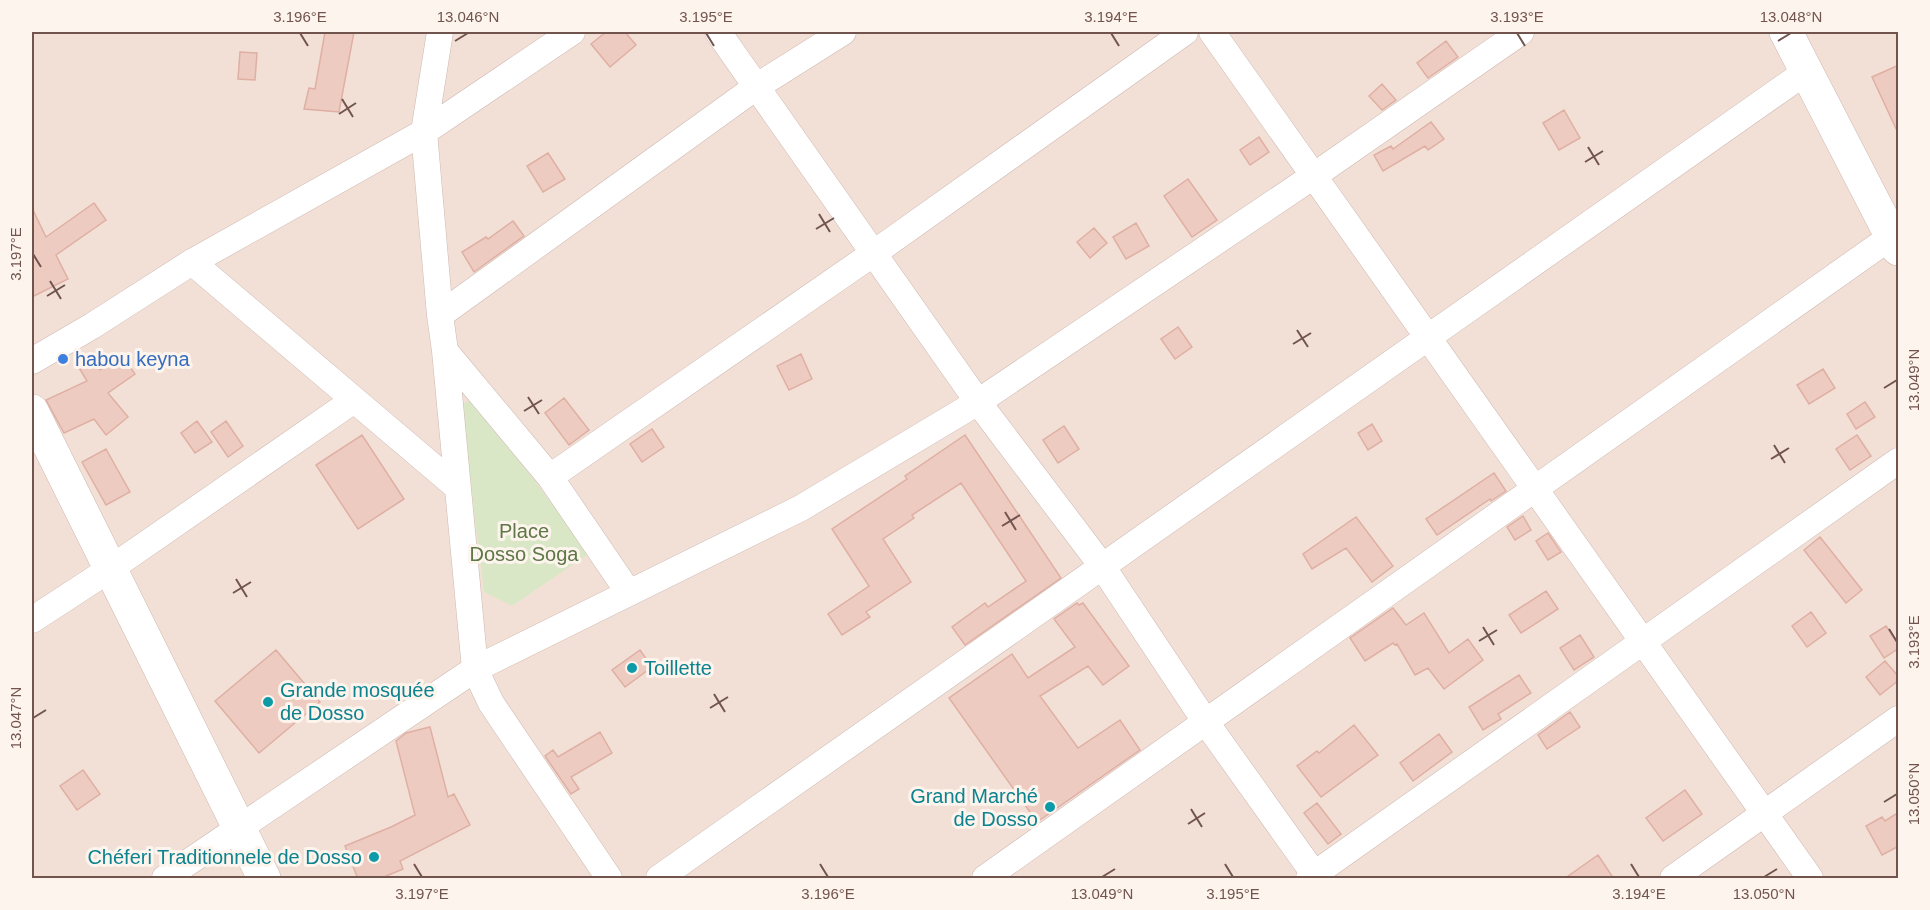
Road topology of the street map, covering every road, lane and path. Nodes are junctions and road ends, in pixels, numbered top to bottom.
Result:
1 (440, 32) edge
2 (572, 32) edge
3 (718, 32) edge
4 (843, 32) edge
5 (1185, 32) edge
6 (1212, 32) edge
7 (1521, 32) edge
8 (1786, 32) edge
9 (1807, 71) junction
10 (756, 87) junction
11 (424, 132) junction
12 (1315, 175) junction
13 (1895, 242) edge
14 (874, 253) junction
15 (192, 262) junction
16 (440, 315) junction
17 (1430, 339) junction
18 (445, 351) junction
19 (32, 361) edge
20 (354, 400) junction
21 (978, 402) junction
22 (32, 411) edge
23 (1899, 461) edge
24 (550, 477) junction
25 (457, 487) junction
26 (1535, 489) junction
27 (1102, 566) junction
28 (110, 569) junction
29 (629, 593) junction
30 (32, 620) edge
31 (1644, 643) junction
32 (475, 669) junction
33 (1899, 719) edge
34 (1205, 721) junction
35 (1765, 814) junction
36 (238, 827) junction
37 (1313, 877) edge
38 (165, 879) edge
39 (264, 879) edge
40 (609, 879) edge
41 (659, 879) edge
42 (985, 879) edge
43 (1673, 879) edge
44 (1810, 879) edge

1 - 11 street
2 - 11 street
3 - 10 street
4 - 10 street
5 - 14 street
6 - 12 street
7 - 12 street
8 - 9 street
9 - 13 street
9 - 17 street
10 - 14 street
10 - 16 street
11 - 15 street
11 - 16 street
12 - 17 street
12 - 21 street
13 - 26 street
14 - 21 street
14 - 24 street
15 - 19 street
15 - 20 street
16 - 18 street
17 - 26 street
17 - 27 street
18 - 24 street
18 - 25 street
20 - 25 street
20 - 28 street
21 - 27 street
21 - 29 street
22 - 28 street
23 - 31 street
24 - 29 street
25 - 32 street
26 - 31 street
26 - 34 street
27 - 34 street
27 - 41 street
28 - 30 street
28 - 36 street
29 - 32 street
31 - 35 street
31 - 37 street
32 - 36 street
32 - 40 street
33 - 35 street
34 - 37 street
34 - 42 street
35 - 43 street
35 - 44 street
36 - 38 street
36 - 39 street

